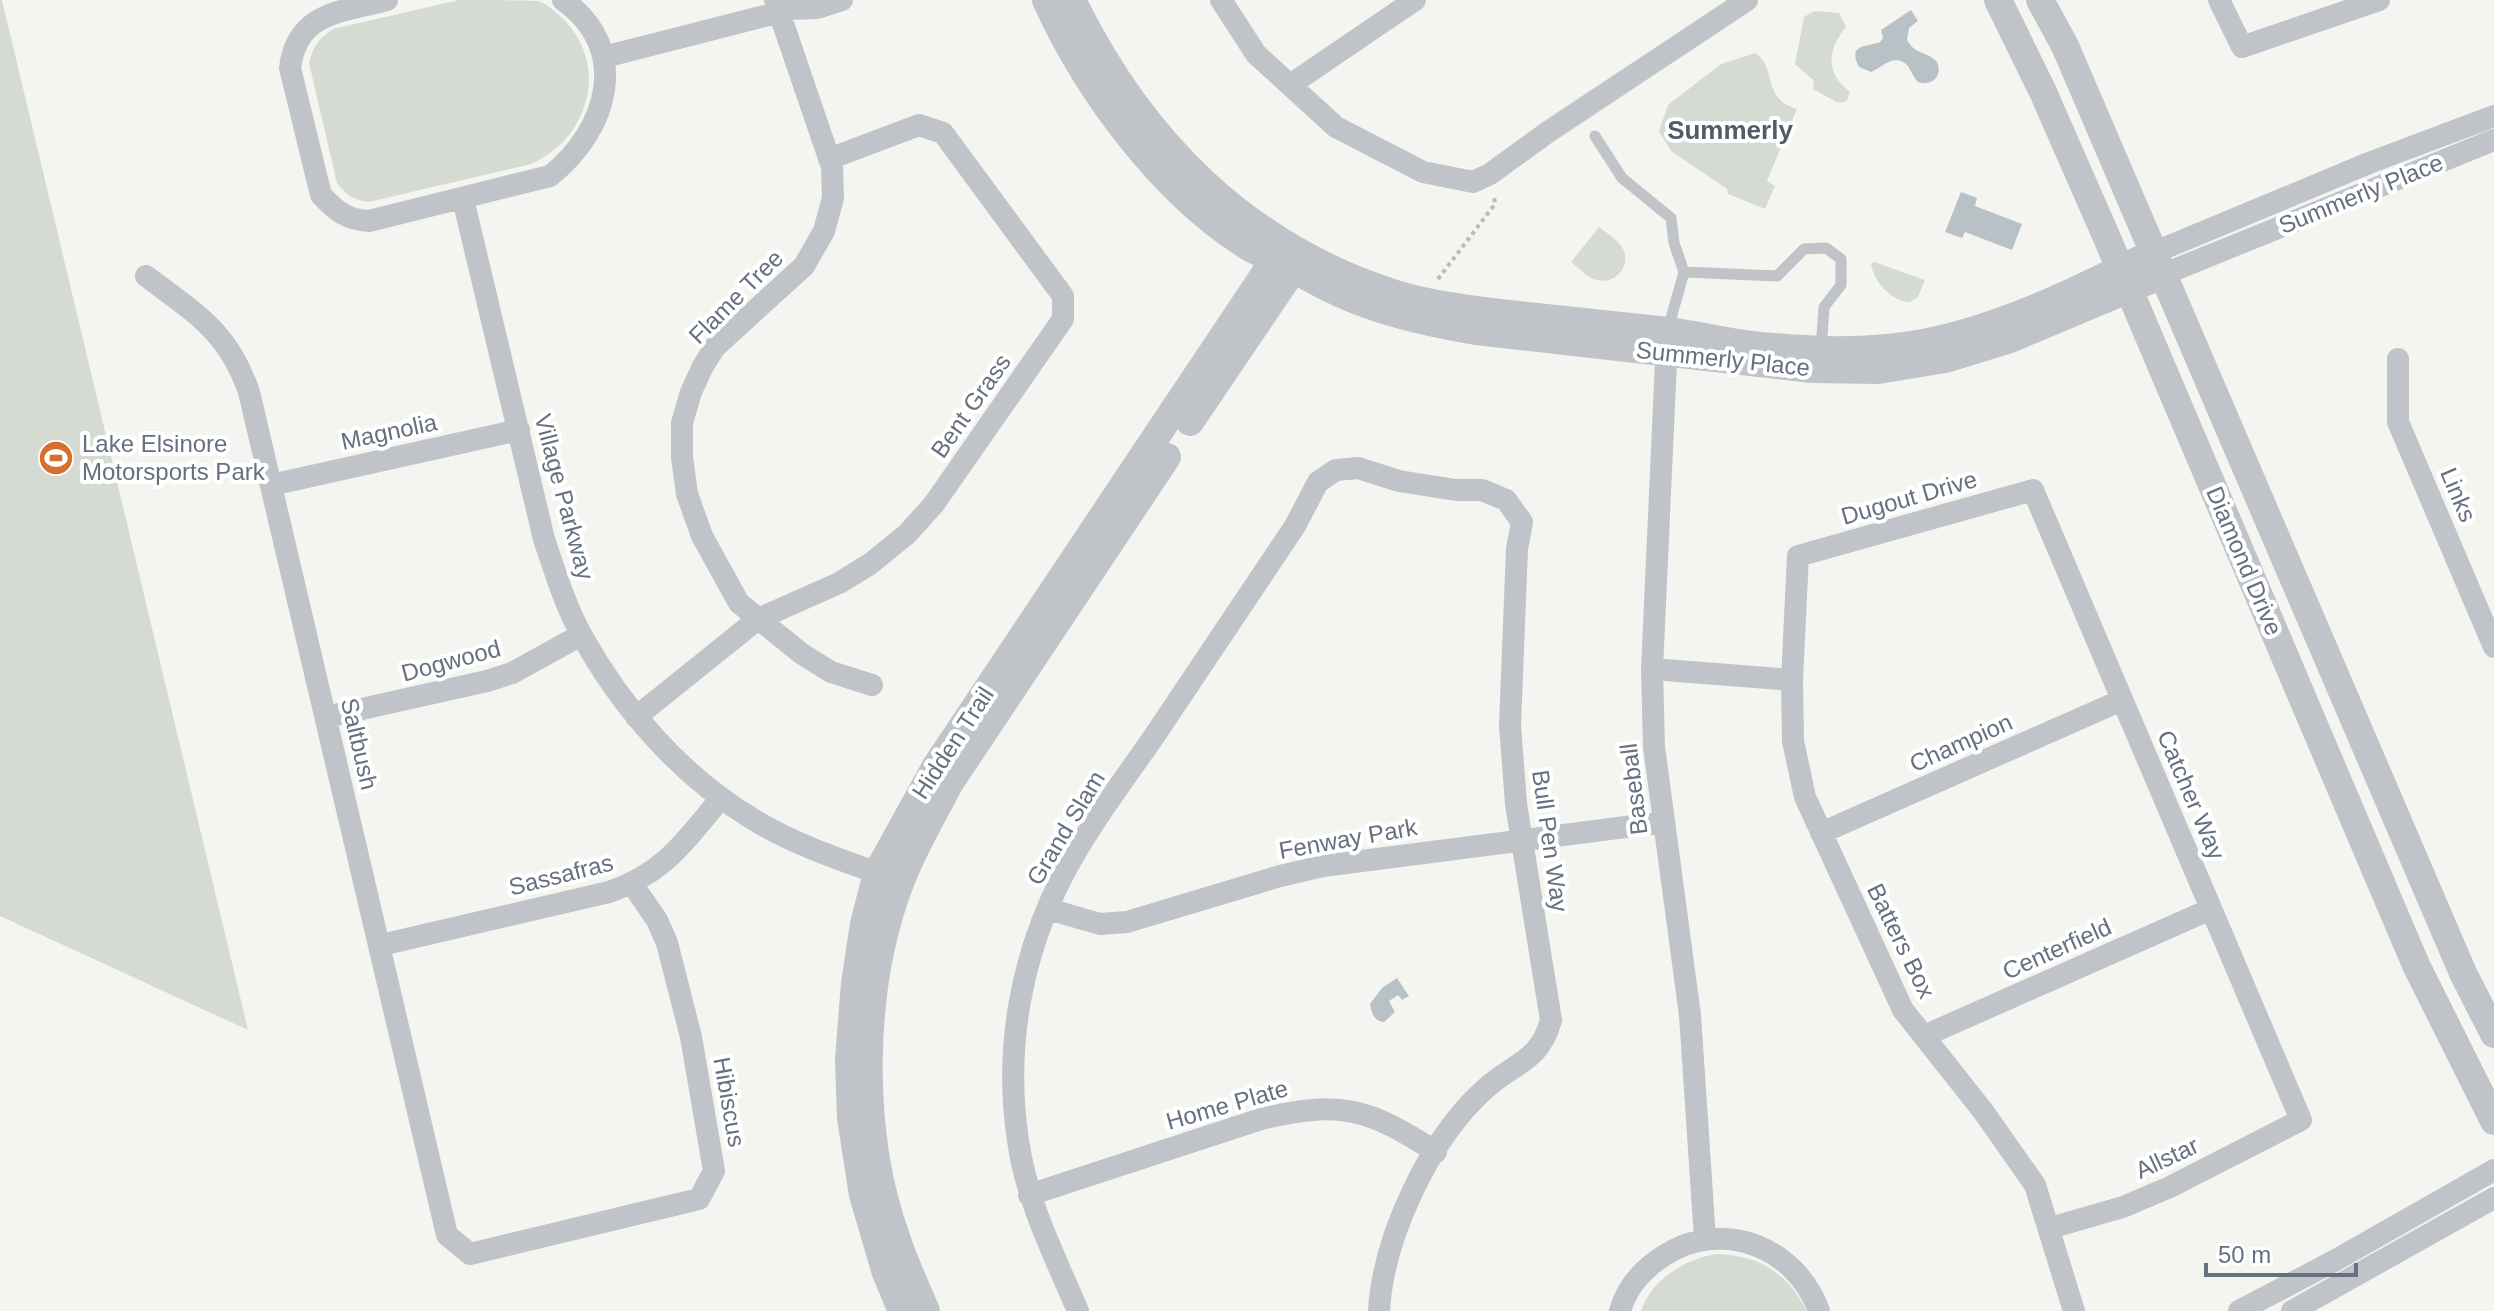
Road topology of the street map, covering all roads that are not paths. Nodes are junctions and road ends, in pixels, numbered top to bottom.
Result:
1 (387, 0) edge
2 (563, 0) edge
3 (842, 0) edge
4 (1046, 0) edge
5 (1072, 0) edge
6 (1221, 0) edge
7 (1415, 0) edge
8 (1747, 0) edge
9 (1998, 0) edge
10 (2040, 0) edge
11 (2219, 0) edge
12 (2379, 0) edge
13 (786, 5) edge
14 (604, 57) junction
15 (1290, 85) junction
16 (2494, 116) edge
17 (1595, 136) dead end
18 (2494, 140) edge
19 (829, 159) junction
20 (463, 199) junction
21 (1289, 257) junction
22 (2157, 264) junction
23 (1684, 272) junction
24 (146, 276) dead end
25 (2124, 279) junction
26 (1667, 342) junction
27 (1821, 349) junction
28 (2398, 359) dead end
29 (519, 430) junction
30 (1336, 470) joint
31 (271, 485) junction
32 (2033, 490) joint
33 (1798, 556) joint
34 (758, 619) junction
35 (581, 635) junction
36 (2494, 647) edge
37 (1652, 669) junction
38 (1792, 680) junction
39 (872, 685) dead end
40 (2122, 700) junction
41 (326, 717) junction
42 (636, 717) junction
43 (721, 798) junction
44 (1664, 822) junction
45 (1821, 833) junction
46 (1522, 841) junction
47 (889, 877) junction
48 (632, 884) junction
49 (1048, 909) junction
50 (2211, 909) junction
51 (381, 945) junction
52 (2494, 1034) edge
53 (1924, 1036) junction
54 (2301, 1120) joint
55 (2494, 1121) edge
56 (1436, 1152) junction
57 (2494, 1170) edge
58 (1029, 1195) junction
59 (2494, 1198) edge
60 (2050, 1228) junction
61 (1705, 1239) junction
62 (470, 1254) joint
63 (902, 1311) edge
64 (926, 1311) edge
65 (1078, 1311) edge
66 (1379, 1311) edge
67 (1620, 1311) edge
68 (1819, 1311) edge
69 (2074, 1311) edge
70 (2239, 1311) edge
71 (2292, 1311) edge

1 - 20 street
2 - 14 street
3 - 13 street
4 - 21 street, Summerly Place
5 - 21 street, Summerly Place
6 - 15 street
7 - 15 street
8 - 15 street
9 - 25 street, Diamond Drive
10 - 22 street, Diamond Drive
11 - 12 street
13 - 14 street
13 - 19 street, Flame Tree
14 - 20 street
16 - 22 street, Summerly Place
17 - 23 lane
18 - 22 street, Summerly Place
19 - 34 street, Flame Tree
19 - 34 street, Bent Grass
20 - 29 street, Village Parkway
21 - 26 street, Summerly Place
21 - 26 street, Summerly Place
21 - 47 street, Hidden Trail
22 - 25 street, Summerly Place
22 - 52 street, Diamond Drive
23 - 26 lane
23 - 27 lane
24 - 31 street, Saltbush
25 - 26 street, Summerly Place
25 - 27 street, Summerly Place
25 - 55 street, Diamond Drive
26 - 27 street, Summerly Place
26 - 37 street, Baseball
28 - 36 street, Links
29 - 31 street, Magnolia
29 - 35 street, Village Parkway
30 - 46 street, Bull Pen Way
30 - 49 street, Grand Slam
31 - 41 street, Saltbush
32 - 33 street, Dugout Drive
32 - 40 street, Catcher Way
33 - 38 street, Batters Box
34 - 39 street, Flame Tree
34 - 42 street, Bent Grass
35 - 41 street, Dogwood
35 - 42 street, Village Parkway
37 - 38 street
37 - 44 street, Baseball
38 - 45 street, Batters Box
40 - 45 street, Champion
40 - 50 street, Catcher Way
41 - 51 street, Saltbush
42 - 43 street, Village Parkway
43 - 47 street, Village Parkway
43 - 48 street, Sassafras
44 - 46 street, Fenway Park
44 - 61 street, Baseball
45 - 53 street, Batters Box
46 - 49 street, Fenway Park
46 - 56 street, Bull Pen Way
47 - 63 street, Hidden Trail
47 - 64 street, Hidden Trail
48 - 51 street, Sassafras
48 - 62 street, Hibiscus
49 - 58 street, Grand Slam
50 - 53 street, Centerfield
50 - 54 street, Catcher Way
51 - 62 street, Saltbush
53 - 60 street, Batters Box
54 - 60 street, Allstar
56 - 58 street, Home Plate
56 - 66 street, Bull Pen Way
57 - 70 street
58 - 65 street, Grand Slam
59 - 71 street
60 - 69 street, Batters Box
61 - 67 street
61 - 68 street

